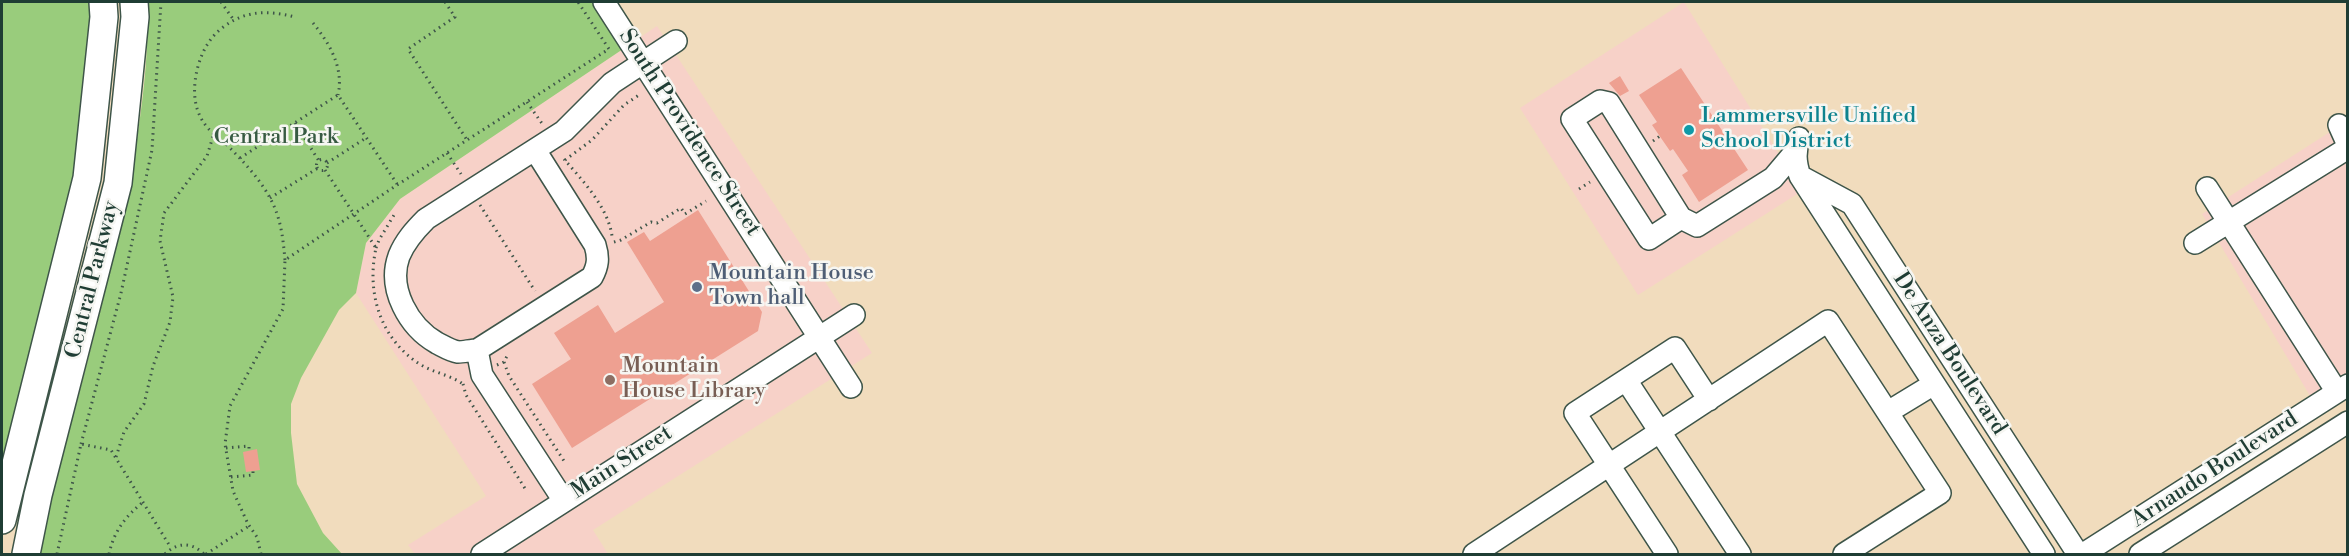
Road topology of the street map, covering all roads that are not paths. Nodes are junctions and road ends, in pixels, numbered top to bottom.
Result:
1 (103, 2) edge
2 (134, 2) edge
3 (604, 2) edge
4 (676, 41) dead end
5 (642, 61) junction
6 (2339, 124) dead end
7 (543, 144) junction
8 (2348, 147) edge
9 (1800, 176) junction
10 (2207, 188) dead end
11 (1681, 218) junction
12 (2229, 222) junction
13 (2195, 243) dead end
14 (854, 315) dead end
15 (819, 336) junction
16 (477, 350) junction
17 (1626, 380) junction
18 (1934, 384) junction
19 (851, 387) dead end
20 (2342, 389) edge
21 (1709, 400) junction
22 (1888, 412) junction
23 (2348, 422) edge
24 (1660, 432) junction
25 (1609, 466) junction
26 (564, 501) junction
27 (2, 520) edge
28 (26, 555) edge
29 (482, 555) edge
30 (1474, 555) edge
31 (1666, 555) edge
32 (1740, 555) edge
33 (1844, 555) edge
34 (2044, 555) edge
35 (2078, 555) edge
36 (2083, 555) edge
37 (2140, 555) edge

1 - 27 main road, Central Parkway
2 - 28 main road, Central Parkway
3 - 5 street, South Providence Street
4 - 5 street
5 - 7 street
5 - 15 street, South Providence Street
6 - 8 street
7 - 16 street
7 - 16 street
8 - 12 street
9 - 11 street, De Anza Boulevard
9 - 18 street, De Anza Boulevard
9 - 35 street, De Anza Boulevard
10 - 12 street
11 - 11 street
12 - 13 street
12 - 20 street
14 - 15 street, Main Street
15 - 19 street, South Providence Street
15 - 26 street, Main Street
16 - 26 street
17 - 21 street
17 - 24 street
17 - 25 street
18 - 22 street
18 - 34 street, De Anza Boulevard
20 - 36 street, Arnaudo Boulevard
21 - 22 street
21 - 24 street
22 - 33 street
23 - 37 street, Arnaudo Boulevard
24 - 25 street
24 - 32 street
25 - 30 street
25 - 31 street
26 - 29 street, Main Street

